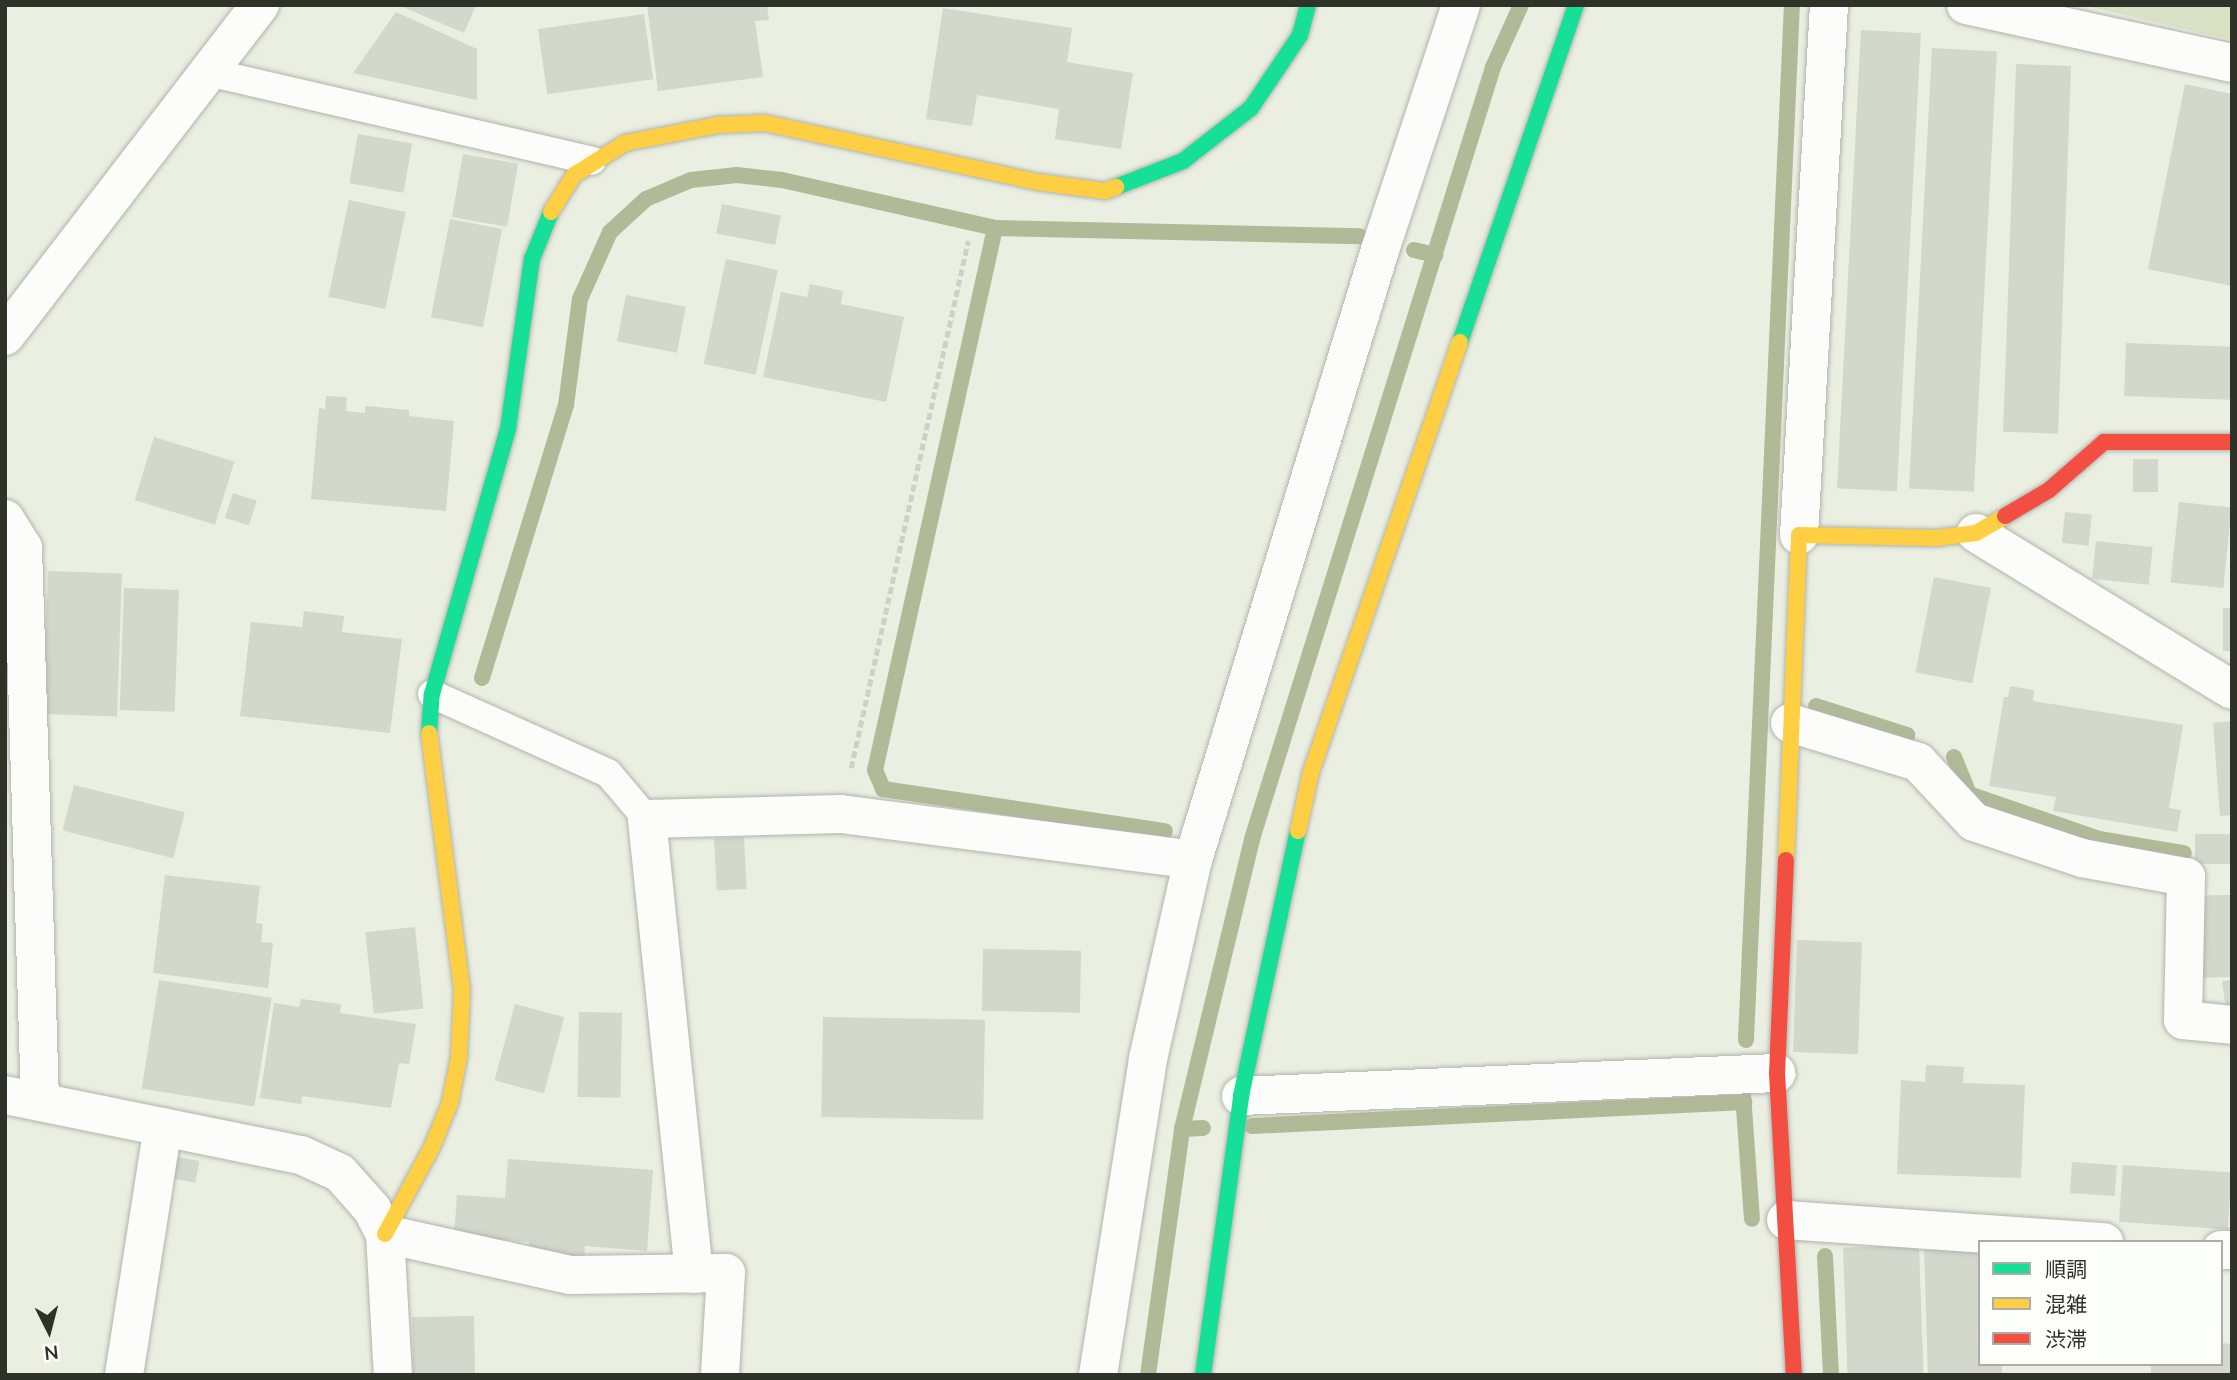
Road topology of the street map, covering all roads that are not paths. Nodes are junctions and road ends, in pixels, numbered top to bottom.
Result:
1 (260, 5) edge
2 (1308, 5) edge
3 (1461, 5) edge
4 (1576, 5) edge
5 (1829, 5) edge
6 (1965, 5) edge
7 (2232, 63) edge
8 (208, 72) junction
9 (592, 161) junction
10 (5, 336) edge
11 (2232, 442) edge
12 (5, 519) edge
13 (1976, 533) junction
14 (1799, 535) junction
15 (2232, 690) edge
16 (432, 694) junction
17 (1790, 723) junction
18 (646, 819) junction
19 (1193, 860) junction
20 (2232, 1025) edge
21 (1777, 1073) junction
22 (1241, 1096) junction
23 (23, 1098) edge
24 (163, 1127) junction
25 (1786, 1220) junction
26 (385, 1234) junction
27 (2075, 1240) edge
28 (694, 1274) junction
29 (124, 1375) edge
30 (393, 1375) edge
31 (720, 1375) edge
32 (1098, 1375) edge
33 (1203, 1375) edge
34 (1794, 1375) edge

1 - 8 street
2 - 9 street
3 - 19 street
4 - 22 street
5 - 14 street
6 - 7 street
8 - 9 lane
8 - 10 street
9 - 16 street
11 - 13 street
12 - 23 street
13 - 14 street
13 - 15 street
14 - 17 street
16 - 18 lane
16 - 26 street
17 - 20 street
17 - 21 street
18 - 19 street
18 - 28 street
19 - 32 street
21 - 22 street
21 - 25 street
22 - 33 street
23 - 24 street
24 - 26 street
24 - 29 street
25 - 27 street
25 - 34 street
26 - 28 street
26 - 30 street
28 - 31 street

